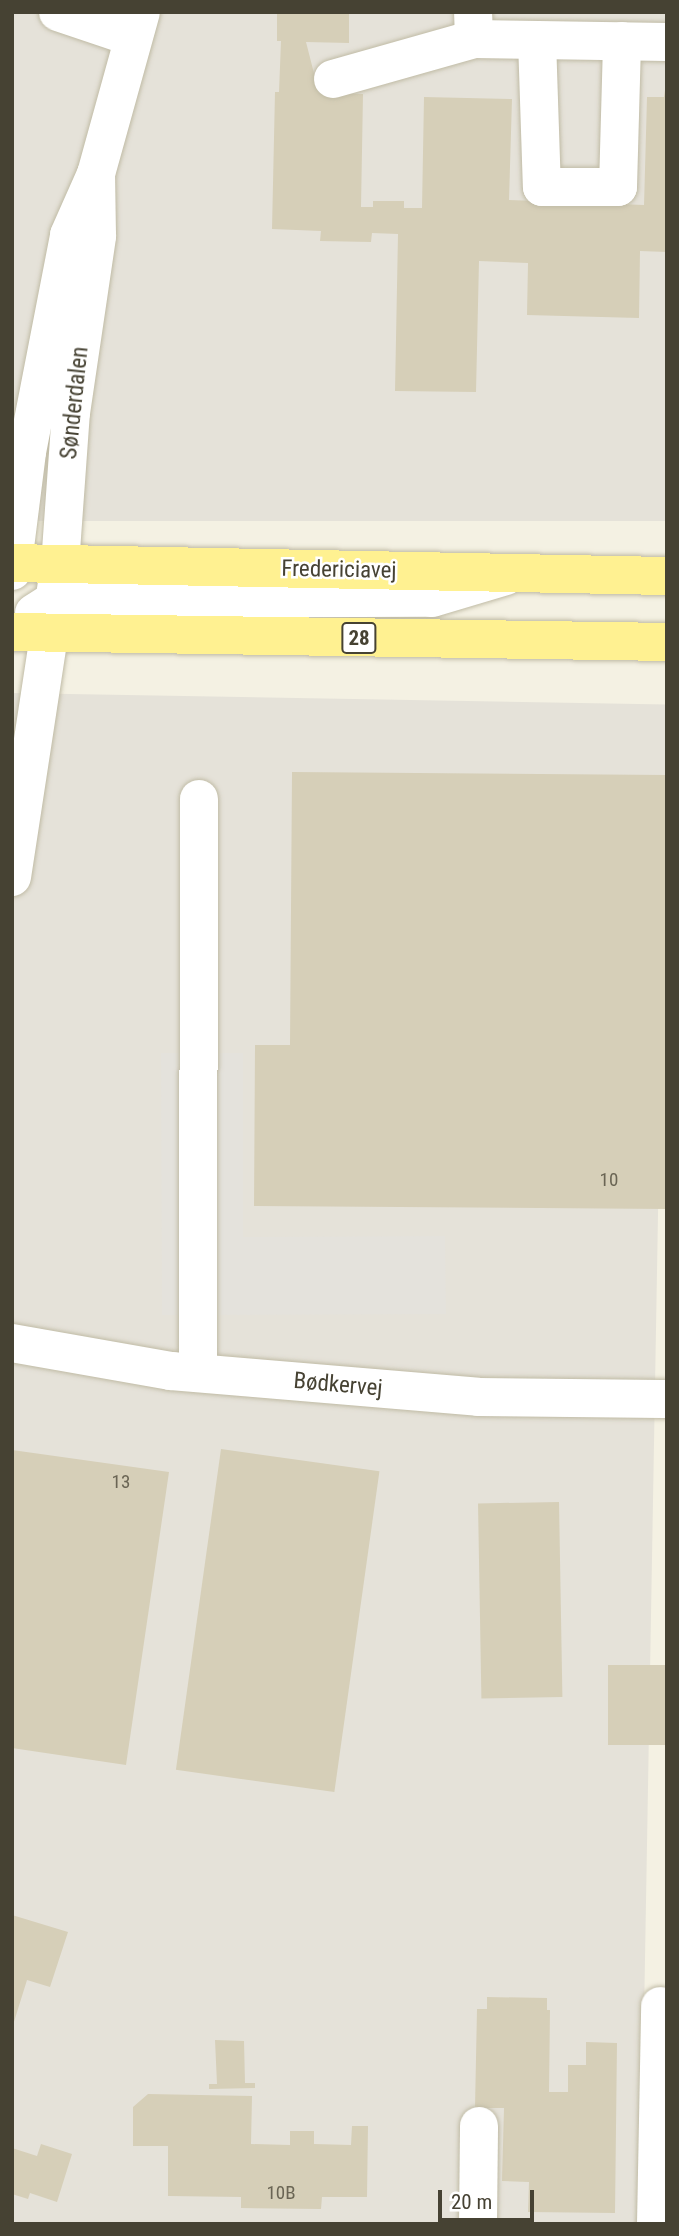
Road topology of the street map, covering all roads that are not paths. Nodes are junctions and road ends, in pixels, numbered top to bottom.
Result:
1 (58, 12) edge
2 (136, 25) edge
3 (474, 26) edge
4 (537, 40) junction
5 (622, 41) junction
6 (667, 42) edge
7 (333, 79) dead end
8 (96, 174) junction
9 (13, 574) edge
10 (667, 576) edge
11 (56, 599) junction
12 (12, 630) edge
13 (667, 642) edge
14 (199, 799) dead end
15 (12, 877) edge
16 (12, 1343) edge
17 (198, 1373) junction
18 (667, 1399) edge
19 (660, 2006) dead end
20 (478, 2126) dead end
21 (478, 2224) edge
22 (656, 2224) edge

1 - 2 street
2 - 8 street, Sønderdalen
3 - 4 street
3 - 7 street
4 - 5 street
4 - 5 street
5 - 6 street
8 - 9 street, Sønderdalen
8 - 11 street, Sønderdalen
9 - 11 main road, Fredericiavej / 28
10 - 11 main road, Fredericiavej / 28
11 - 12 main road, Fredericiavej / 28
11 - 13 main road, Fredericiavej / 28
11 - 15 street, Sønderdalen
14 - 17 street
16 - 17 street, Bødkervej
17 - 18 street, Bødkervej
19 - 22 street
20 - 21 street

